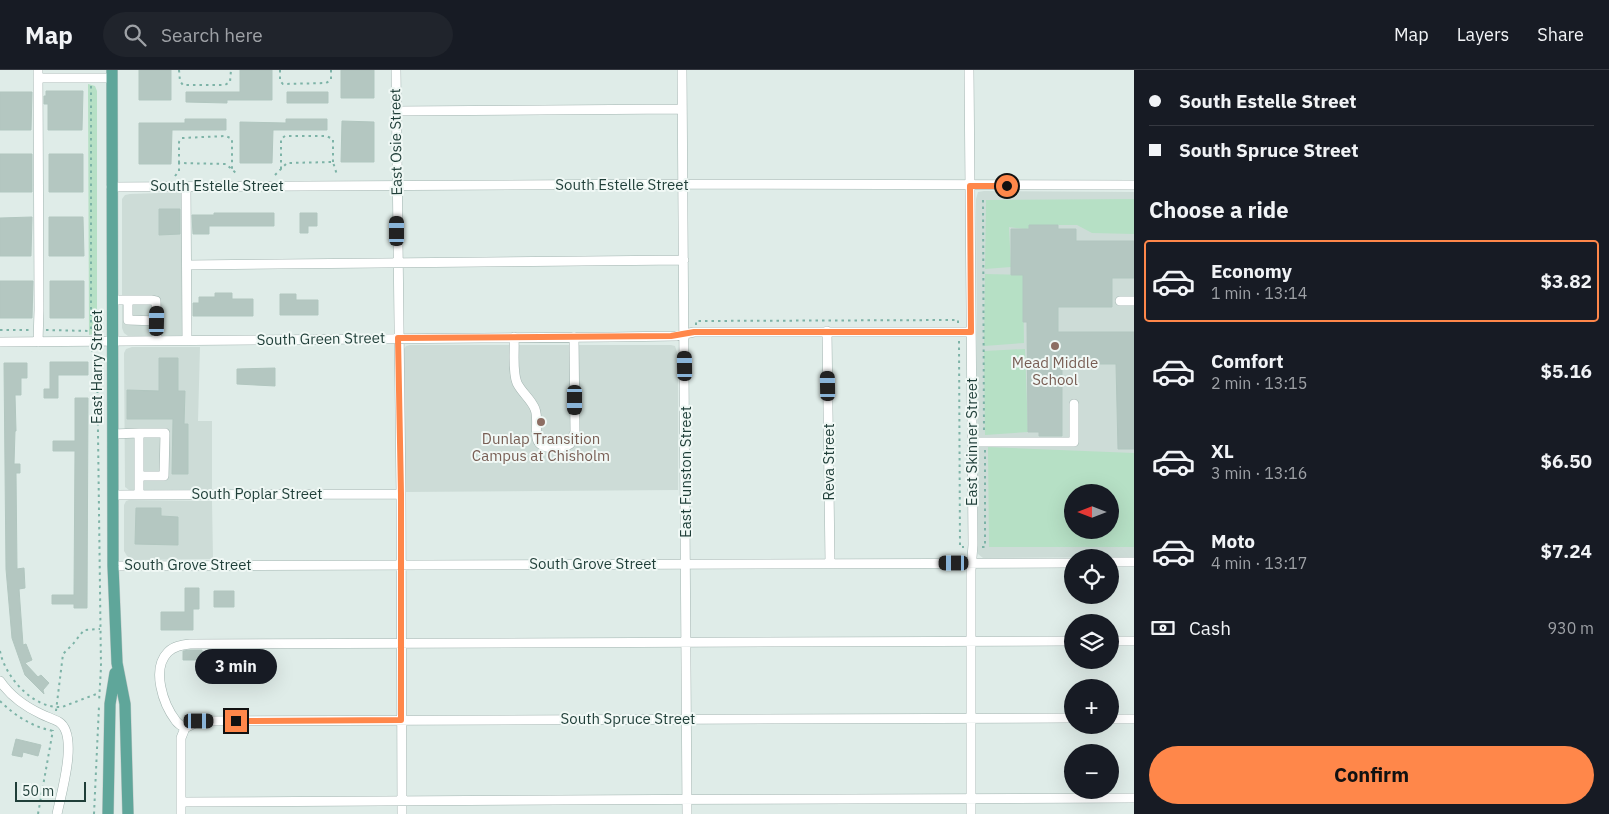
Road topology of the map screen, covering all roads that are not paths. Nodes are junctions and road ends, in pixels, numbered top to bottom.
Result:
1 (396, 70) edge
2 (682, 70) edge
3 (970, 70) edge
4 (38, 74) edge
5 (112, 74) edge
6 (682, 109) junction
7 (396, 111) junction
8 (683, 184) junction
9 (1134, 185) edge
10 (186, 186) junction
11 (397, 186) junction
12 (970, 186) junction
13 (111, 187) junction
14 (684, 260) junction
15 (398, 264) junction
16 (187, 266) junction
17 (112, 300) junction
18 (128, 300) junction
19 (1120, 301) dead end
20 (1134, 301) edge
21 (157, 321) junction
22 (827, 331) junction
23 (971, 332) junction
24 (684, 334) junction
25 (514, 337) junction
26 (574, 337) junction
27 (398, 338) junction
28 (157, 340) junction
29 (187, 340) junction
30 (112, 341) junction
31 (0, 342) edge
32 (38, 342) junction
33 (1074, 404) dead end
34 (139, 433) junction
35 (113, 434) junction
36 (973, 442) junction
37 (140, 476) junction
38 (401, 494) junction
39 (113, 495) junction
40 (140, 495) junction
41 (1119, 562) edge
42 (1134, 562) edge
43 (830, 563) junction
44 (971, 563) junction
45 (1064, 563) edge
46 (686, 564) junction
47 (400, 565) junction
48 (113, 566) junction
49 (1064, 641) edge
50 (1119, 641) edge
51 (1134, 641) edge
52 (971, 642) junction
53 (686, 643) junction
54 (401, 644) junction
55 (117, 664) junction
56 (0, 681) edge
57 (972, 718) junction
58 (1064, 718) edge
59 (1119, 718) edge
60 (1134, 718) edge
61 (687, 719) junction
62 (401, 720) junction
63 (185, 728) junction
64 (1134, 798) edge
65 (402, 799) junction
66 (687, 799) junction
67 (970, 799) junction
68 (181, 802) junction
69 (57, 814) edge
70 (108, 814) edge
71 (128, 814) edge
72 (181, 814) edge
73 (402, 814) edge
74 (687, 814) edge
75 (971, 814) edge

1 - 7 street, East Osie Street
2 - 6 street, East Funston Street
3 - 12 street, East Skinner Street
4 - 5 street
4 - 32 street
5 - 13 main road, East Harry Street
6 - 7 street
6 - 8 street, East Funston Street
7 - 11 street, East Osie Street
8 - 11 street, South Estelle Street
8 - 12 street, South Estelle Street
8 - 14 street, East Funston Street
9 - 12 street, South Estelle Street
10 - 11 street, South Estelle Street
10 - 13 street, South Estelle Street
10 - 16 street
11 - 15 street, East Osie Street
12 - 23 street, East Skinner Street
13 - 17 main road, East Harry Street
14 - 15 street
14 - 24 street, East Funston Street
15 - 16 street
15 - 27 street, East Osie Street
16 - 29 street
17 - 18 street
17 - 30 main road, East Harry Street
18 - 21 street
18 - 21 street
19 - 20 street
21 - 28 street
22 - 23 street, South Green Street
22 - 24 street, South Green Street
22 - 43 street, Reva Street
23 - 36 street, East Skinner Street
24 - 26 street, South Green Street
24 - 46 street, East Funston Street
25 - 26 street, South Green Street
25 - 26 street
25 - 27 street, South Green Street
27 - 29 street, South Green Street
27 - 38 street, East Osie Street
28 - 29 street, South Green Street
28 - 30 street, South Green Street
30 - 32 street, South Green Street
30 - 35 main road, East Harry Street
31 - 32 street, South Green Street
33 - 36 street
34 - 35 street
34 - 37 street
34 - 37 street
35 - 39 main road, East Harry Street
36 - 44 street, East Skinner Street
37 - 40 street
38 - 40 street, South Poplar Street
38 - 47 street, East Osie Street
39 - 40 street, South Poplar Street
39 - 48 main road, East Harry Street
41 - 42 street
43 - 44 street, South Grove Street
43 - 46 street, South Grove Street
44 - 45 street, South Grove Street
44 - 52 street, East Skinner Street
46 - 47 street, South Grove Street
46 - 53 street, East Funston Street
47 - 48 street, South Grove Street
47 - 54 street, East Osie Street
48 - 55 main road, East Harry Street
49 - 52 street
50 - 51 street
52 - 53 street
52 - 57 street, East Skinner Street
53 - 54 street
53 - 61 street, East Funston Street
54 - 62 street, East Osie Street
54 - 63 street
55 - 70 main road, East Harry Street
55 - 71 main road, East Harry Street
56 - 69 street
57 - 58 street, South Spruce Street
57 - 61 street, South Spruce Street
57 - 67 street, East Skinner Street
59 - 60 street
61 - 62 street, South Spruce Street
61 - 66 street, East Funston Street
62 - 63 street, South Spruce Street
62 - 65 street, East Osie Street
63 - 68 street
64 - 67 street
65 - 66 street
65 - 68 street
65 - 73 street, East Osie Street
66 - 67 street
66 - 74 street, East Funston Street
67 - 75 street, East Skinner Street
68 - 72 street

